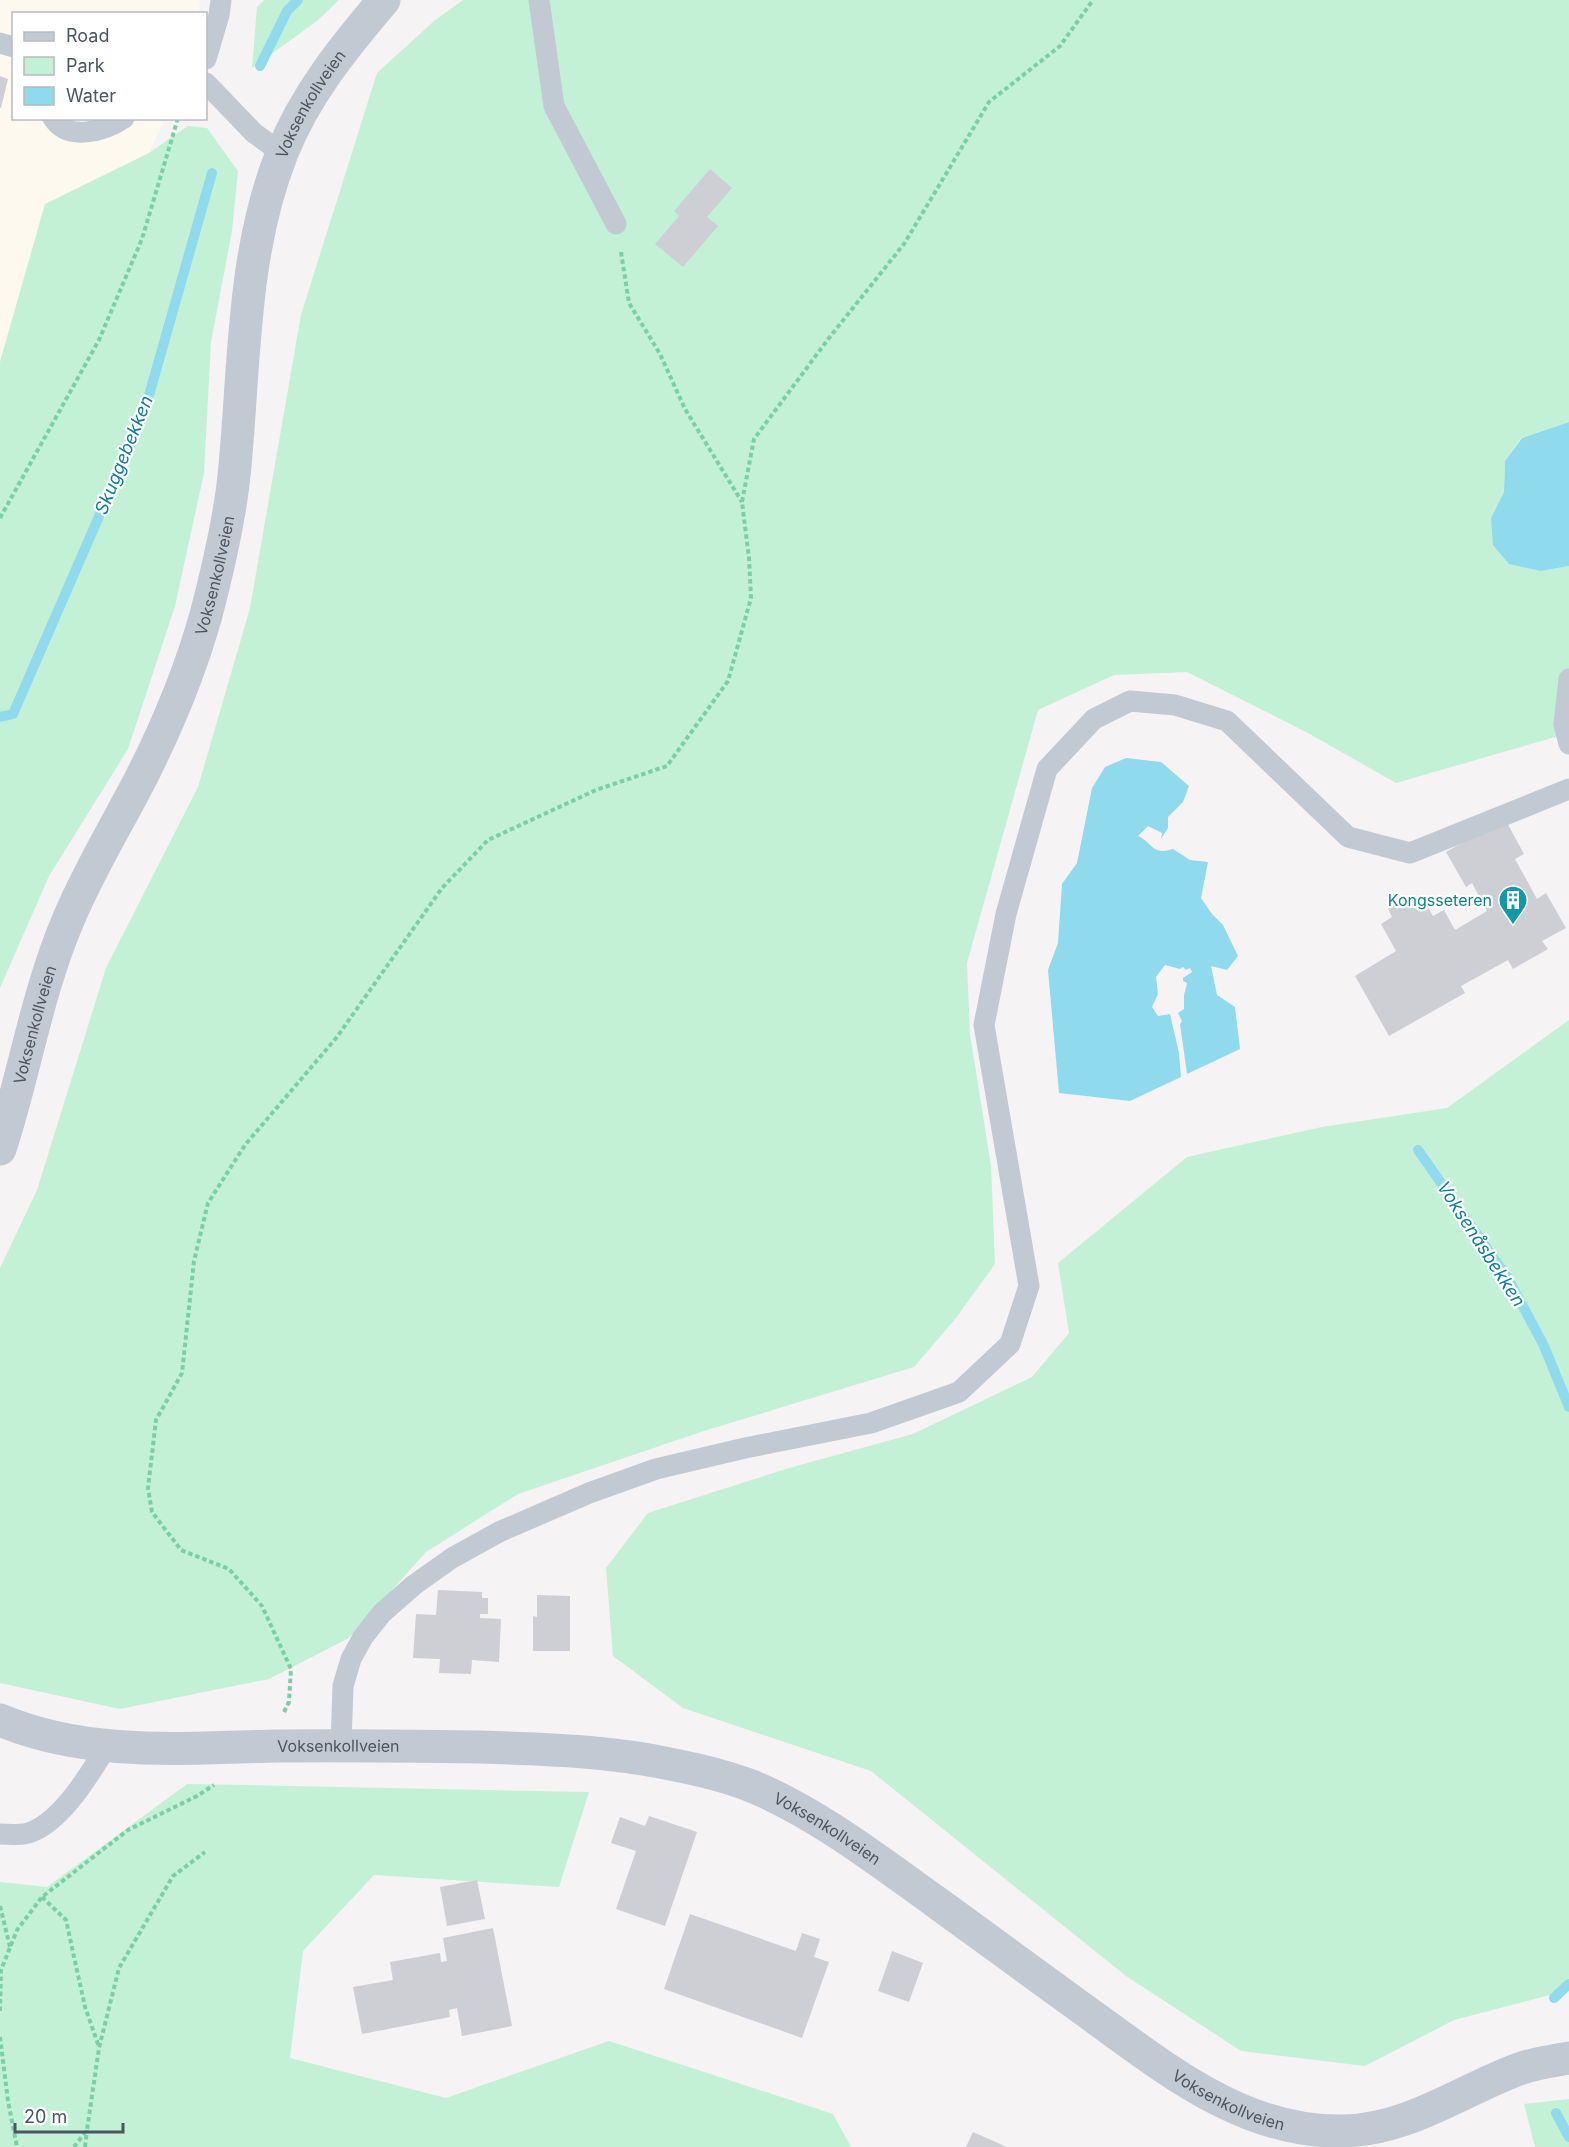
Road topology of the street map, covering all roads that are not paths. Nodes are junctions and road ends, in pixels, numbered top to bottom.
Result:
1 (221, 0) edge
2 (384, 0) edge
3 (539, 0) edge
4 (207, 56) edge
5 (207, 84) edge
6 (54, 120) edge
7 (119, 120) edge
8 (282, 153) junction
9 (616, 224) road end
10 (1569, 680) edge
11 (1569, 744) edge
12 (1569, 789) edge
13 (0, 1149) edge
14 (0, 1720) edge
15 (341, 1745) junction
16 (107, 1746) junction
17 (0, 1834) edge
18 (1569, 2058) edge

1 - 4 lane
2 - 8 street, Voksenkollveien
3 - 9 lane
5 - 8 lane
6 - 7 lane
8 - 13 street, Voksenkollveien
10 - 11 lane
12 - 15 lane
14 - 16 street, Voksenkollveien
15 - 16 street, Voksenkollveien
15 - 18 street, Voksenkollveien
16 - 17 lane

